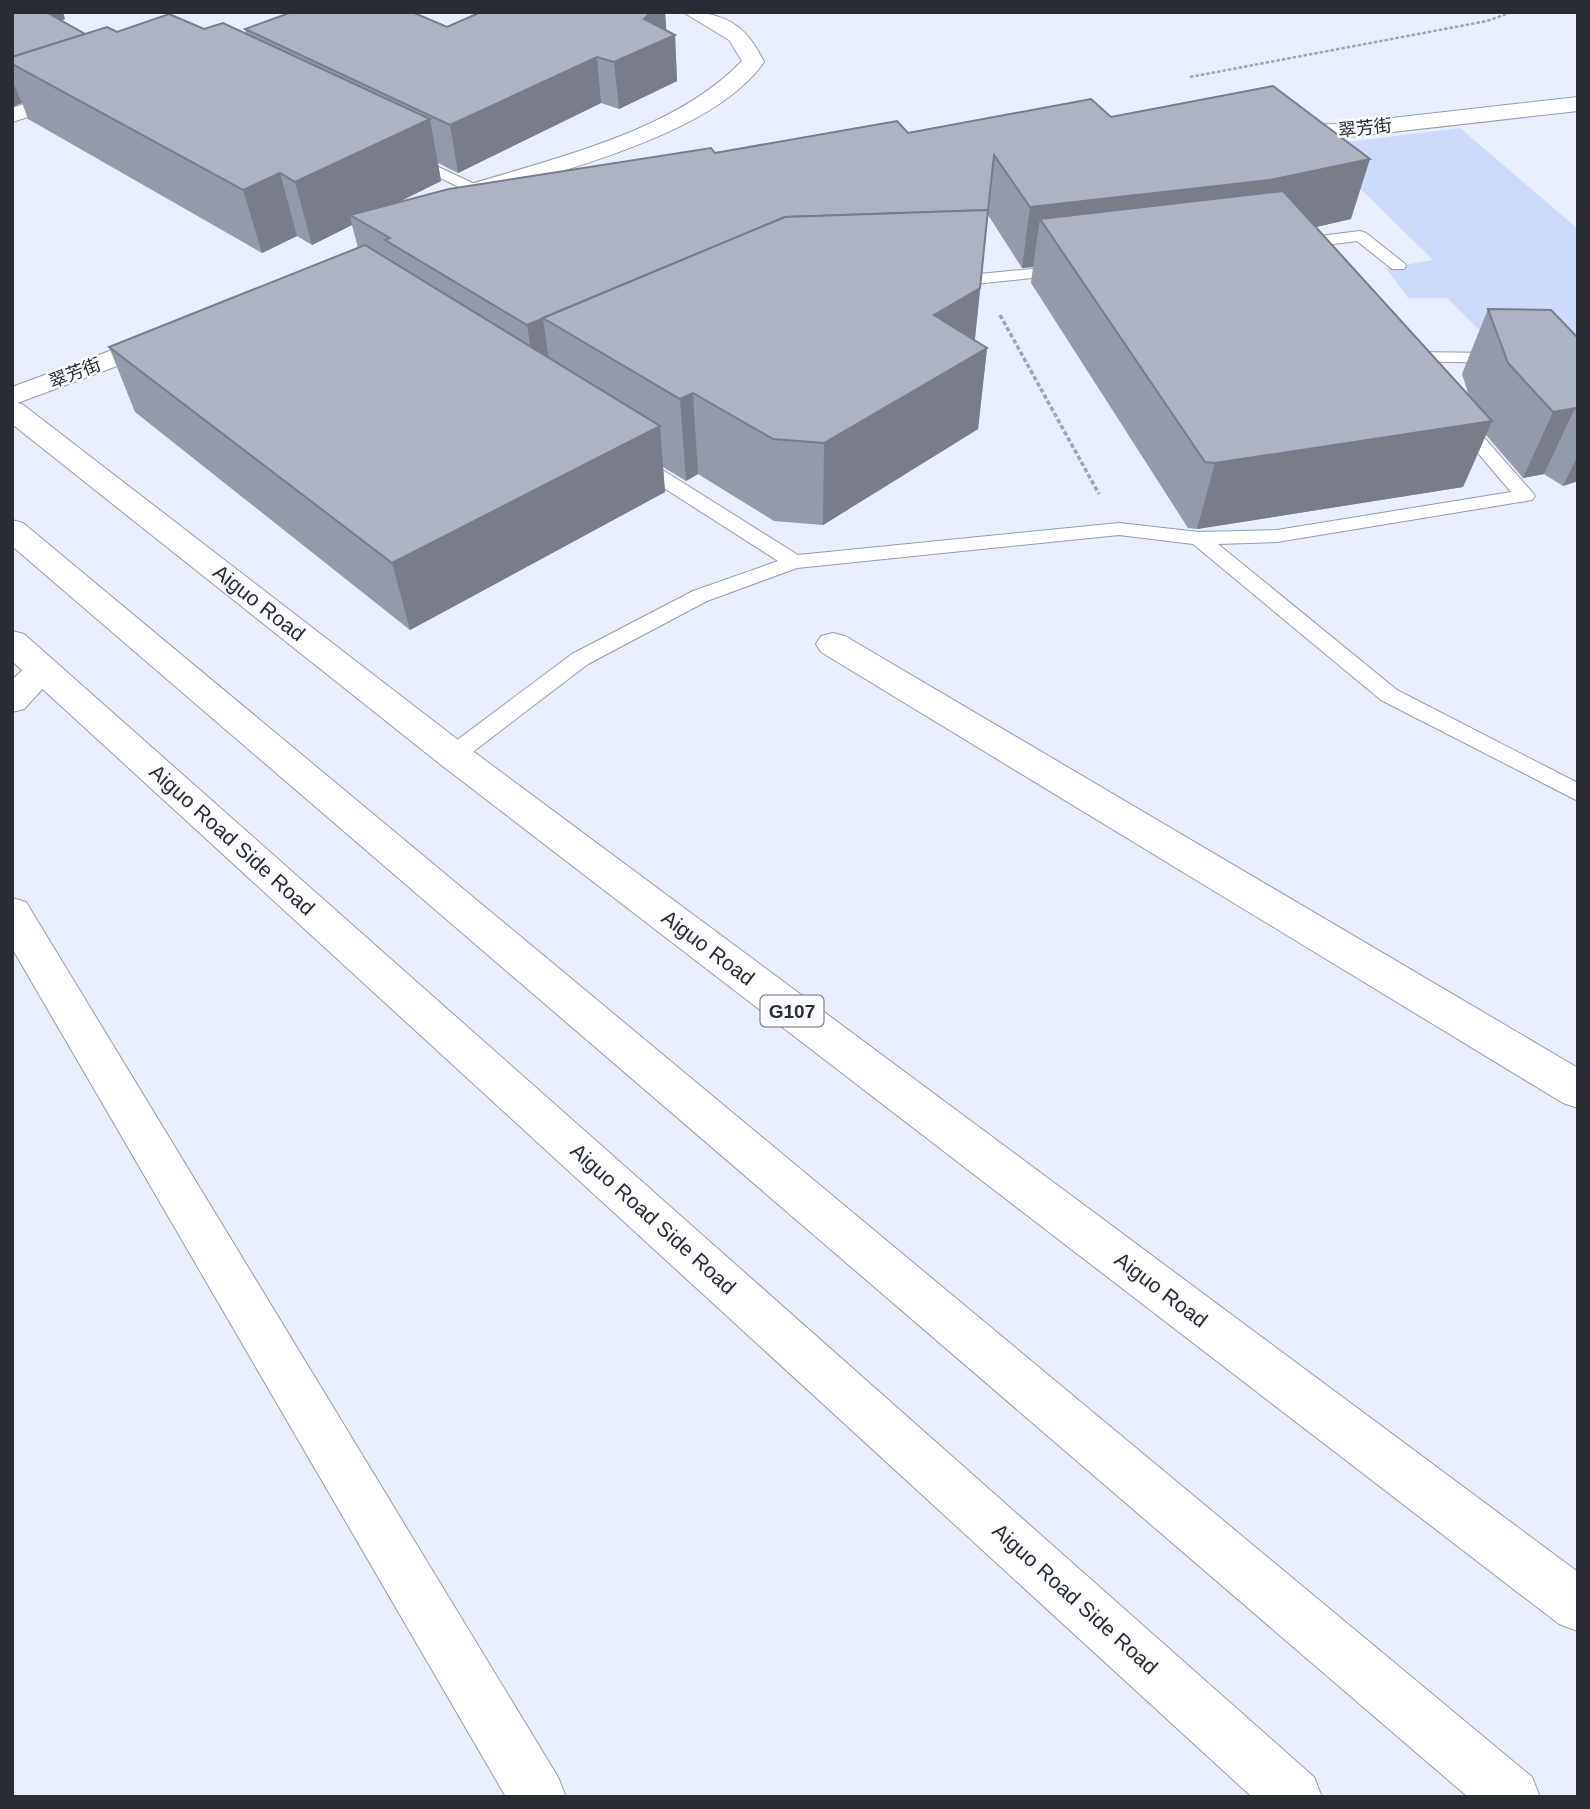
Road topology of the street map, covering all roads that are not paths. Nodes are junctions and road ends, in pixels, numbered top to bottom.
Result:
1 (693, 12) edge
2 (88, 90) edge
3 (1578, 104) edge
4 (12, 115) edge
5 (1255, 130) edge
6 (401, 153) edge
7 (476, 190) junction
8 (441, 211) edge
9 (1309, 243) junction
10 (1282, 246) edge
11 (1327, 264) edge
12 (1398, 266) dead end
13 (1076, 270) edge
14 (928, 283) edge
15 (181, 333) edge
16 (1517, 359) edge
17 (1422, 377) edge
18 (12, 397) edge
19 (1448, 407) edge
20 (12, 410) edge
21 (617, 450) edge
22 (12, 530) edge
23 (1199, 538) junction
24 (794, 562) junction
25 (833, 644) dead end
26 (23, 671) edge
27 (453, 755) junction
28 (1578, 793) edge
29 (12, 913) edge
30 (1578, 1090) edge
31 (1578, 1605) edge
32 (538, 1797) edge
33 (1294, 1797) edge
34 (1512, 1797) edge

1 - 7 main road
2 - 4 main road
3 - 5 main road, 翠芳街
6 - 7 lane
7 - 8 main road
9 - 10 lane
9 - 11 lane
9 - 12 lane
13 - 14 lane
15 - 18 main road, 翠芳街
16 - 17 lane
19 - 23 lane
20 - 27 main road, Aiguo Road / G107
21 - 24 lane
22 - 34 main road
23 - 24 lane
23 - 28 lane
24 - 27 lane
25 - 30 main road
26 - 33 main road, Aiguo Road Side Road
27 - 31 main road, Aiguo Road / G107
29 - 32 main road

